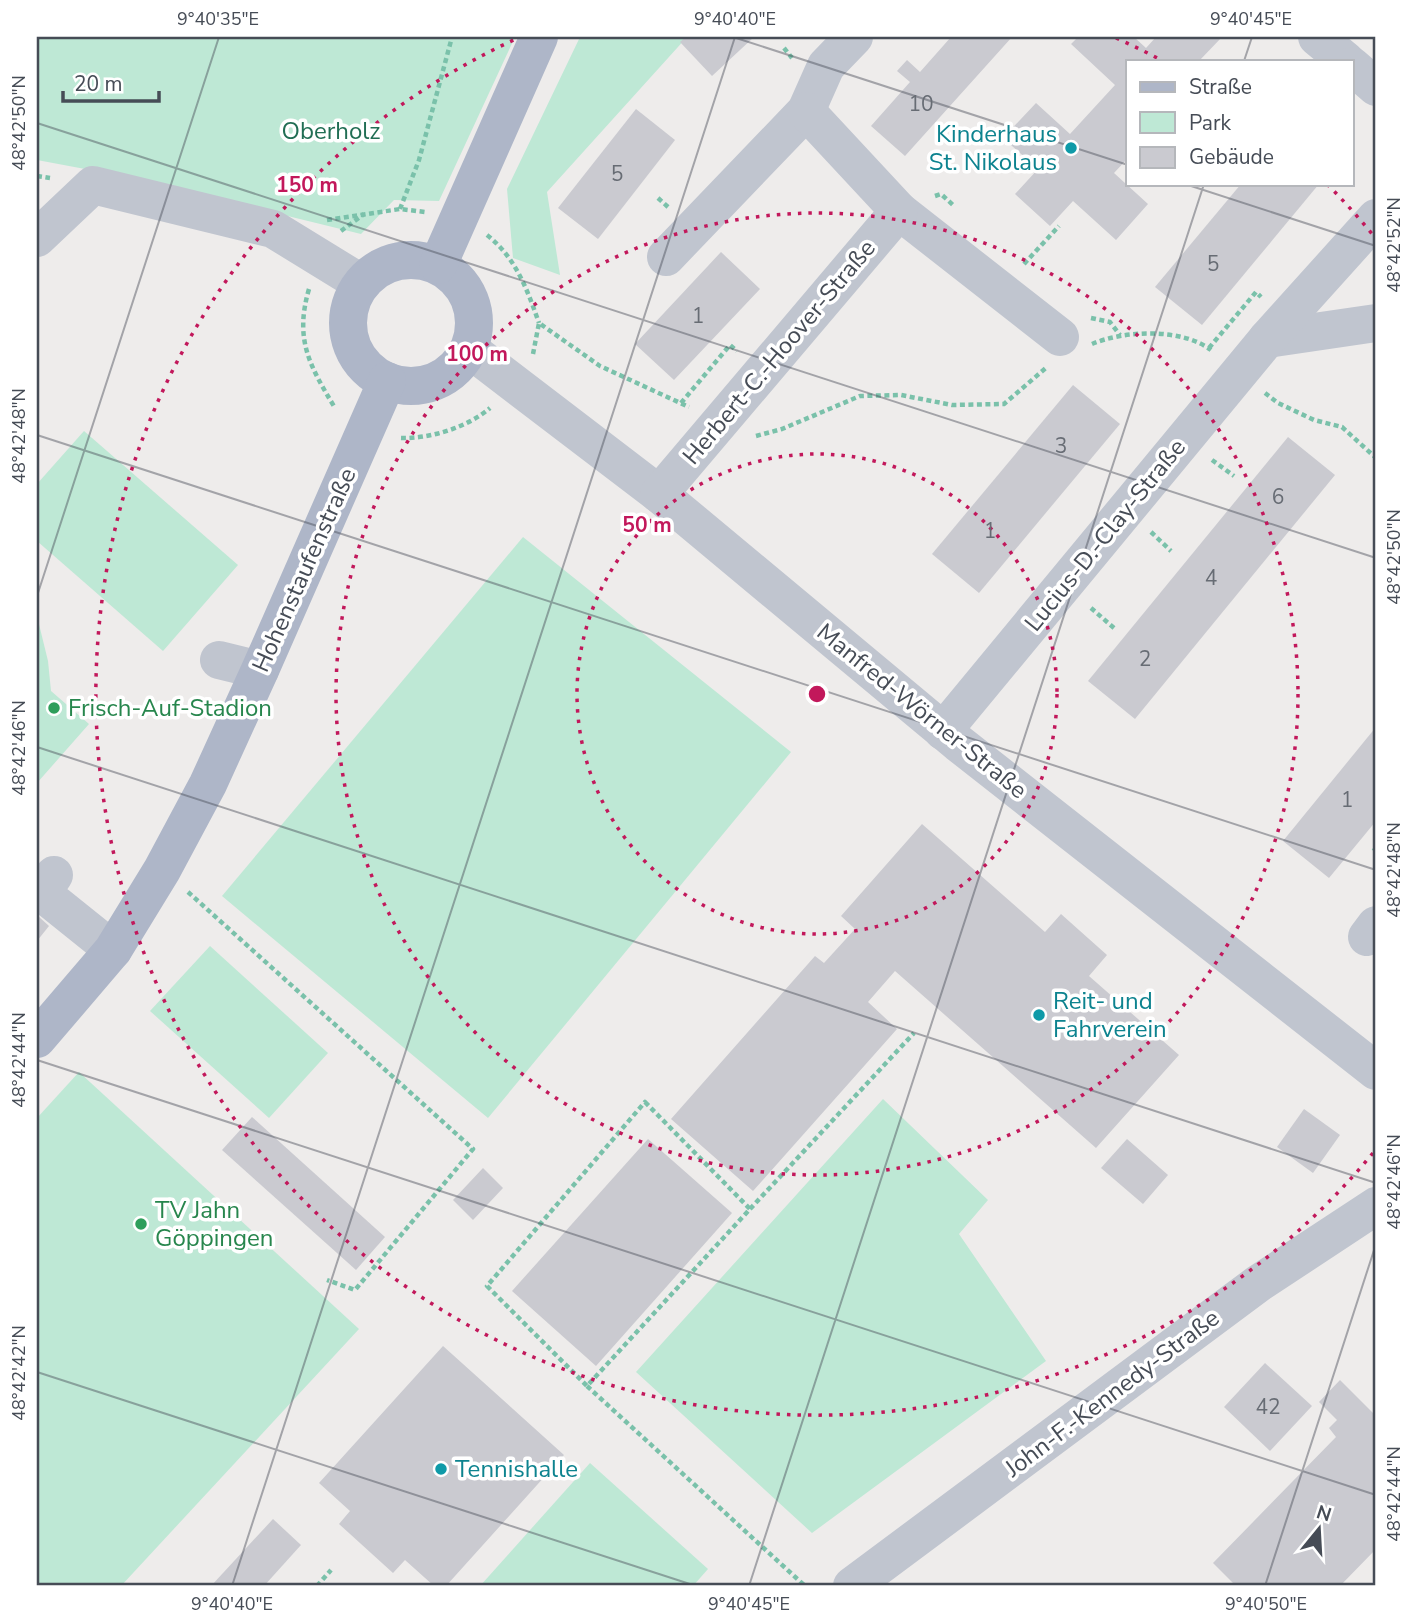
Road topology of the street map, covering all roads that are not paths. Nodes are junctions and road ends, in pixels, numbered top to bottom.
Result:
1 (539, 37) edge
2 (854, 37) edge
3 (1317, 37) edge
4 (1345, 60) edge
5 (1354, 68) edge
6 (1376, 87) edge
7 (806, 111) junction
8 (899, 211) junction
9 (1376, 218) edge
10 (37, 238) edge
11 (666, 257) dead end
12 (438, 265) junction
13 (361, 283) junction
14 (1376, 323) edge
15 (1267, 339) junction
16 (469, 349) junction
17 (1067, 349) road end
18 (387, 381) junction
19 (659, 494) junction
20 (219, 660) dead end
21 (260, 670) junction
22 (943, 731) junction
23 (54, 875) dead end
24 (113, 950) junction
25 (37, 1039) edge
26 (1376, 1071) edge
27 (1376, 1206) edge
28 (852, 1586) edge

1 - 12 main road
2 - 7 street
3 - 4 street
5 - 6 street
7 - 8 street
7 - 11 street
8 - 17 street
8 - 19 street, Herbert-C.-Hoover-Straße
9 - 15 street, Lucius-D.-Clay-Straße
10 - 13 street
12 - 13 main road
12 - 16 main road
13 - 18 main road
14 - 15 street
15 - 22 street, Lucius-D.-Clay-Straße
16 - 18 main road
16 - 19 street, Manfred-Wörner-Straße
18 - 21 main road, Hohenstaufenstraße
19 - 22 street, Manfred-Wörner-Straße
20 - 21 street
21 - 24 main road, Hohenstaufenstraße
22 - 26 street, Manfred-Wörner-Straße
23 - 24 street
24 - 25 main road, Hohenstaufenstraße
27 - 28 street, John-F.-Kennedy-Straße

